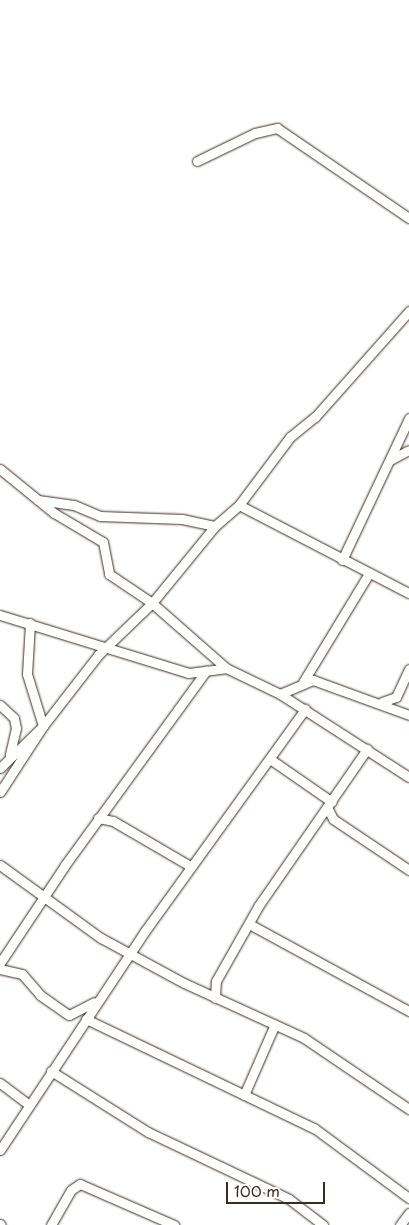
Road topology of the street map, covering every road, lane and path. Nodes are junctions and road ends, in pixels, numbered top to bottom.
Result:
1 (197, 161) dead end
2 (408, 216) edge
3 (409, 312) edge
4 (409, 418) edge
5 (409, 450) edge
6 (387, 462) junction
7 (0, 470) edge
8 (38, 500) junction
9 (239, 505) junction
10 (215, 526) junction
11 (342, 560) junction
12 (368, 575) junction
13 (408, 592) edge
14 (152, 603) junction
15 (0, 614) edge
16 (30, 622) junction
17 (104, 649) junction
18 (226, 668) junction
19 (409, 669) edge
20 (206, 672) junction
21 (303, 682) junction
22 (280, 694) junction
23 (382, 702) junction
24 (0, 704) edge
25 (305, 709) junction
26 (409, 715) edge
27 (43, 726) junction
28 (367, 749) junction
29 (9, 757) junction
30 (270, 759) junction
31 (0, 768) edge
32 (409, 777) edge
33 (0, 792) edge
34 (330, 806) junction
35 (98, 818) junction
36 (0, 865) edge
37 (190, 866) junction
38 (409, 870) edge
39 (43, 896) junction
40 (251, 925) junction
41 (131, 952) junction
42 (0, 963) edge
43 (0, 968) edge
44 (215, 998) junction
45 (98, 999) junction
46 (409, 1011) edge
47 (86, 1019) junction
48 (275, 1024) junction
49 (52, 1072) junction
50 (0, 1083) edge
51 (244, 1096) junction
52 (29, 1105) junction
53 (409, 1109) edge
54 (0, 1150) edge
55 (409, 1198) edge
56 (409, 1213) edge
57 (51, 1225) edge
58 (174, 1225) edge
59 (323, 1225) edge
60 (400, 1225) edge

1 - 2 street
3 - 9 street
4 - 6 street
5 - 6 street
6 - 11 street
7 - 8 street
8 - 10 street
8 - 14 street
9 - 10 street
9 - 11 street
10 - 14 street
11 - 12 street
12 - 13 street
12 - 21 street
14 - 17 street
14 - 18 street
15 - 16 street
16 - 17 street
16 - 27 street
17 - 20 street
17 - 27 street
18 - 20 street
18 - 22 street
19 - 23 street
20 - 35 street
21 - 22 street
21 - 23 street
22 - 25 street
23 - 26 street
24 - 29 street
25 - 28 street
25 - 30 street
27 - 29 street
27 - 33 street
28 - 32 street
28 - 34 street
29 - 31 street
30 - 34 street
30 - 37 street
34 - 38 street
34 - 40 street
35 - 37 street
35 - 39 street
36 - 39 street
37 - 41 street
39 - 41 street
39 - 42 street
40 - 44 street
40 - 46 street
41 - 44 street
41 - 45 street
43 - 45 street
44 - 48 street
45 - 47 street
47 - 49 street
47 - 51 street
48 - 51 street
48 - 53 street
49 - 52 street
49 - 59 street
50 - 52 street
51 - 55 street
52 - 54 street
56 - 60 street
57 - 58 street

